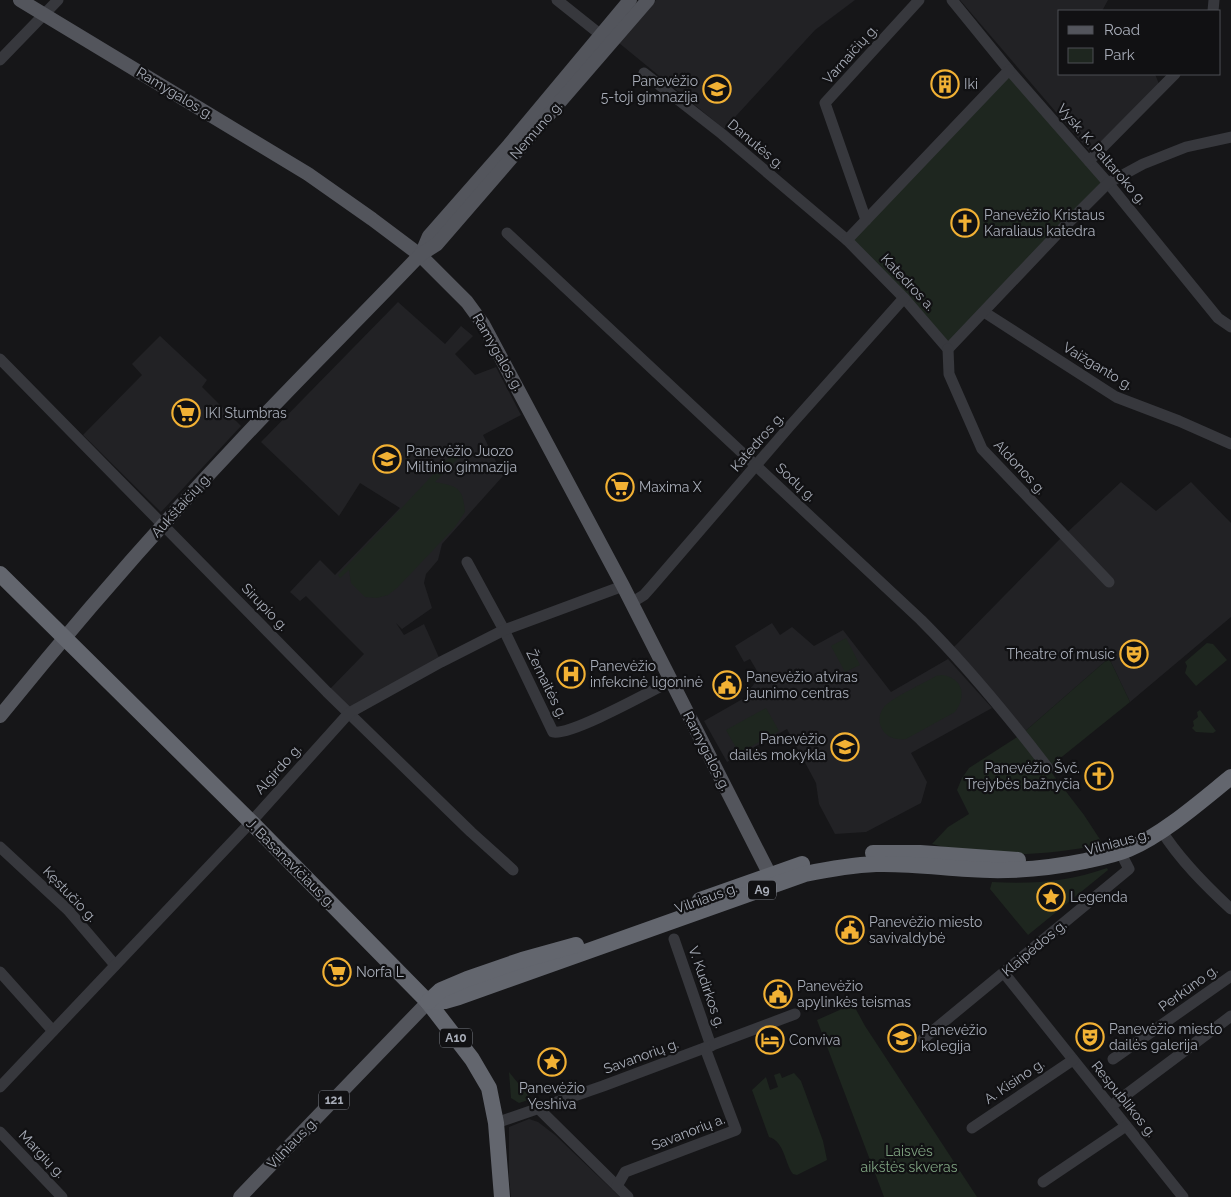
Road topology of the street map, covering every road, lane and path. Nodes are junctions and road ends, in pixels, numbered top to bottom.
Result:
1 (20, 0) edge
2 (58, 0) edge
3 (557, 0) edge
4 (630, 0) edge
5 (648, 0) edge
6 (919, 0) edge
7 (952, 0) edge
8 (44, 14) junction
9 (606, 39) junction
10 (0, 60) edge
11 (1009, 70) junction
12 (644, 73) dead end
13 (1174, 75) edge
14 (1231, 137) edge
15 (1089, 161) junction
16 (1108, 183) junction
17 (866, 220) junction
18 (508, 234) dead end
19 (846, 240) junction
20 (420, 255) junction
21 (904, 298) junction
22 (373, 304) joint
23 (984, 312) junction
24 (1231, 327) edge
25 (948, 349) junction
26 (0, 359) edge
27 (1231, 444) edge
28 (756, 465) junction
29 (163, 525) junction
30 (466, 562) dead end
31 (0, 574) edge
32 (1109, 582) dead end
33 (623, 586) junction
34 (631, 603) junction
35 (504, 630) junction
36 (65, 637) junction
37 (671, 681) junction
38 (349, 713) junction
39 (0, 716) edge
40 (1048, 768) dead end
41 (1231, 776) edge
42 (251, 822) junction
43 (1161, 830) junction
44 (0, 847) edge
45 (1118, 848) junction
46 (513, 870) dead end
47 (773, 880) junction
48 (1231, 909) edge
49 (674, 938) dead end
50 (115, 965) junction
51 (0, 972) edge
52 (1004, 973) junction
53 (1231, 976) edge
54 (428, 1002) junction
55 (795, 1014) dead end
56 (1231, 1016) edge
57 (53, 1031) junction
58 (923, 1039) dead end
59 (708, 1047) junction
60 (1113, 1059) dead end
61 (1073, 1060) junction
62 (0, 1087) edge
63 (1111, 1106) junction
64 (539, 1109) junction
65 (496, 1123) junction
66 (1126, 1126) junction
67 (972, 1128) dead end
68 (0, 1132) edge
69 (1043, 1182) dead end
70 (617, 1186) junction
71 (62, 1197) edge
72 (240, 1197) edge
73 (502, 1197) edge
74 (628, 1197) edge
75 (1183, 1197) edge

1 - 8 main road, Ramygalos g.
2 - 8 street
3 - 9 street
4 - 9 main road, Nemuno g.
5 - 9 main road, Nemuno g.
6 - 17 street, Varnaičių g.
7 - 11 street, Vysk. K. Paltaroko g.
8 - 10 street
8 - 20 main road, Ramygalos g.
9 - 20 main road, Nemuno g.
11 - 15 street, Vysk. K. Paltaroko g.
11 - 17 street
12 - 19 street, Danutės g.
13 - 15 street
14 - 16 street
15 - 16 street, Vysk. K. Paltaroko g.
16 - 23 street
16 - 24 street, Vysk. K. Paltaroko g.
17 - 19 street
18 - 28 street, Sodų g.
19 - 21 street, Katedros a.
20 - 22 main road, Nemuno g.
20 - 33 main road, Ramygalos g.
21 - 25 street, Katedros a.
21 - 28 street, Katedros g.
22 - 29 main road, Aukštaičių g.
23 - 25 street
23 - 27 street, Vaižganto g.
25 - 32 street, Aldonos g.
26 - 29 street, Sirupio g.
28 - 34 street, Katedros g.
28 - 40 street, Sodų g.
29 - 36 main road, Aukštaičių g.
29 - 38 street, Sirupio g.
30 - 35 street, Žemaitės g.
31 - 36 highway, J. Basanavičiaus g.
33 - 34 main road, Ramygalos g.
33 - 35 street, Algirdo g.
34 - 37 main road, Ramygalos g.
35 - 37 street, Žemaitės g.
35 - 38 street, Algirdo g.
36 - 39 main road, Aukštaičių g.
36 - 42 highway, J. Basanavičiaus g.
37 - 47 main road, Ramygalos g.
38 - 42 street, Algirdo g.
38 - 46 street, Sirupio g.
41 - 43 highway, A9
42 - 50 street, Algirdo g.
42 - 54 highway, J. Basanavičiaus g.
43 - 45 highway, Vilniaus g. / A9
43 - 48 street
44 - 50 street, Kęstučio g.
45 - 47 highway, Vilniaus g. / A9
45 - 52 street, Klaipėdos g.
47 - 54 highway, Vilniaus g. / A9
49 - 59 street, V. Kudirkos g.
50 - 57 street, Algirdo g.
51 - 57 street
52 - 58 street, Klaipėdos g.
52 - 61 street, Respublikos g.
53 - 60 street, Perkūno g.
54 - 65 highway, J. Basanavičiaus g. / A10
54 - 72 main road, Vilniaus g. / 121
55 - 59 street, Savanorių g.
56 - 63 street
57 - 62 street, Algirdo g.
59 - 64 street, Savanorių g.
59 - 70 street, Savanorių a.
61 - 63 street, Respublikos g.
61 - 67 street, A. Kisino g.
63 - 66 street, Respublikos g.
64 - 65 street, Savanorių g.
64 - 70 street
65 - 73 highway, J. Basanavičiaus g. / A10
66 - 69 street
66 - 75 street, Respublikos g.
68 - 71 street, Margių g.
70 - 74 street

